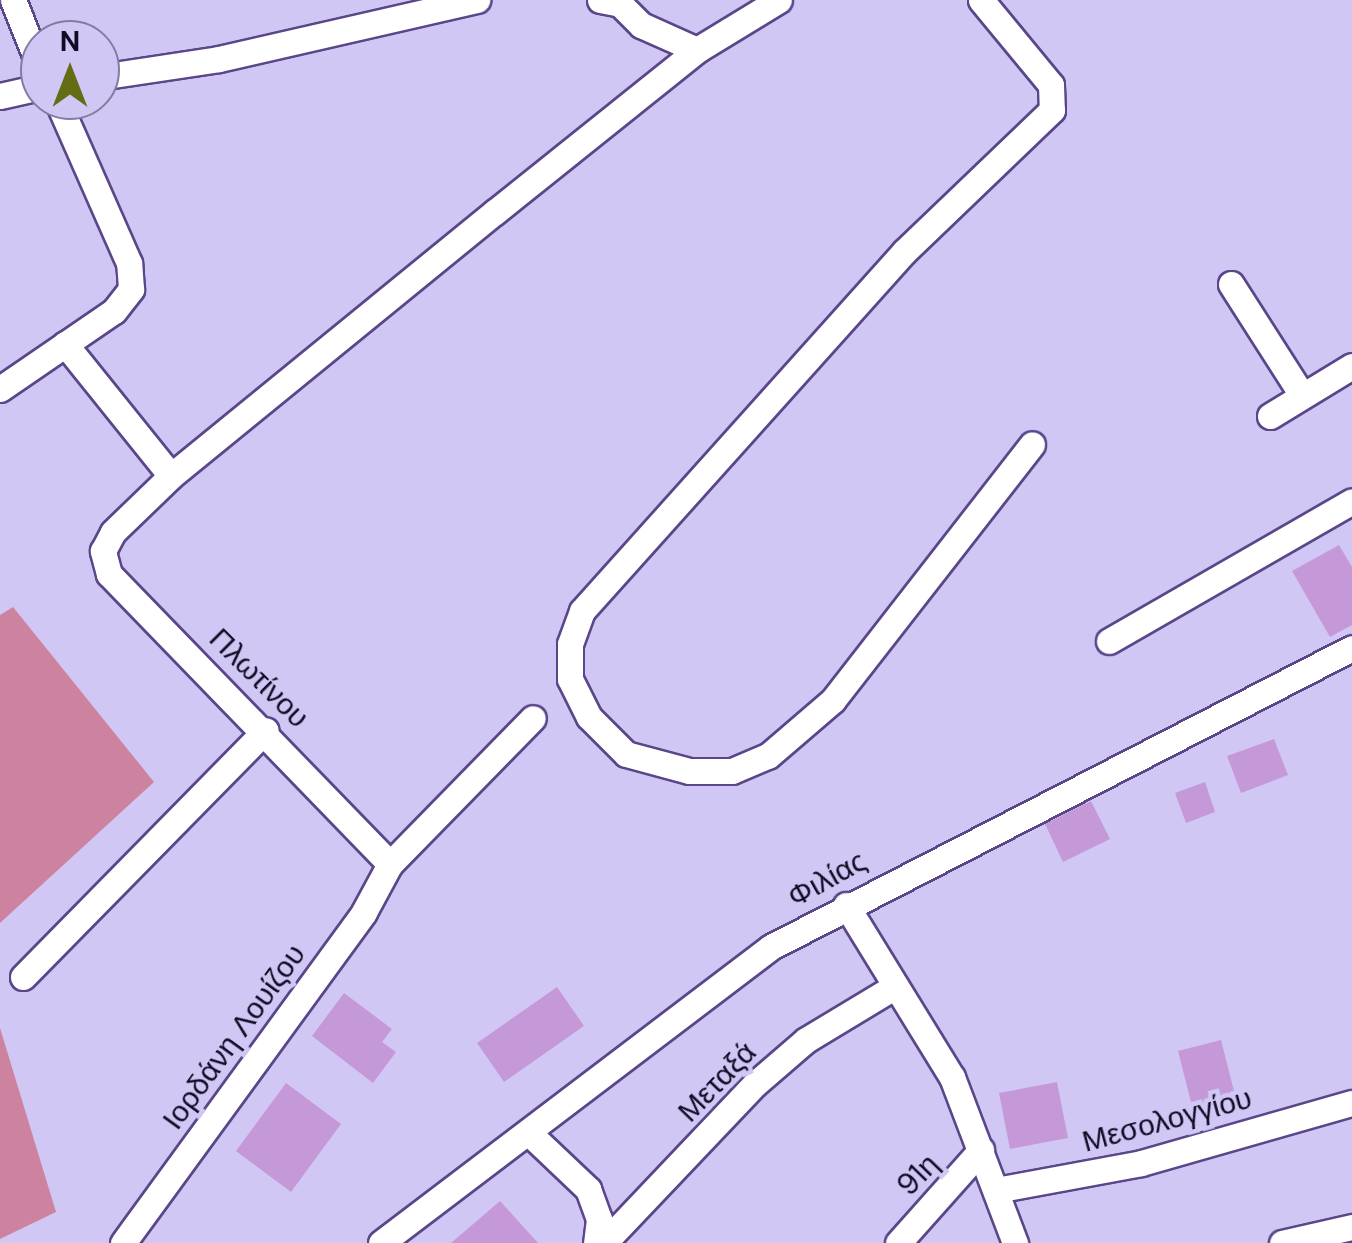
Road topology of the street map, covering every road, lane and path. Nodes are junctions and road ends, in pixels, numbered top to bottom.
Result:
1 (478, 0) edge
2 (779, 0) edge
3 (981, 0) edge
4 (615, 1) edge
5 (696, 50) junction
6 (120, 74) edge
7 (66, 120) edge
8 (1231, 284) dead end
9 (66, 344) junction
10 (1352, 366) edge
11 (0, 389) edge
12 (1302, 395) junction
13 (1270, 416) dead end
14 (1032, 444) dead end
15 (171, 476) junction
16 (1352, 501) edge
17 (1109, 641) dead end
18 (1352, 648) edge
19 (533, 718) dead end
20 (266, 730) junction
21 (390, 864) junction
22 (846, 906) junction
23 (23, 977) dead end
24 (894, 987) junction
25 (1352, 1103) edge
26 (531, 1135) junction
27 (981, 1150) junction
28 (996, 1190) junction
29 (1352, 1227) edge
30 (122, 1243) edge
31 (381, 1243) edge
32 (596, 1243) edge
33 (604, 1243) edge
34 (898, 1243) edge
35 (1015, 1243) edge
36 (1282, 1243) edge

1 - 6 street
2 - 5 street
3 - 14 street
4 - 5 street
5 - 15 street
7 - 9 street
8 - 12 street
9 - 11 street
9 - 15 street
10 - 12 street
12 - 13 street
15 - 20 street, Πλωτίνου
16 - 17 street
18 - 22 street, Φιλίας
19 - 21 street, Ιορδάνη Λουίζου
20 - 21 street, Πλωτίνου
20 - 23 street
21 - 30 street, Ιορδάνη Λουίζου
22 - 24 street
22 - 26 street, Φιλίας
24 - 27 street
24 - 33 street, Μεταξά
25 - 28 street, Μεσολογγίου
26 - 31 street, Φιλίας
26 - 32 street
27 - 28 street
27 - 34 street, 91η
28 - 35 street
29 - 36 street

